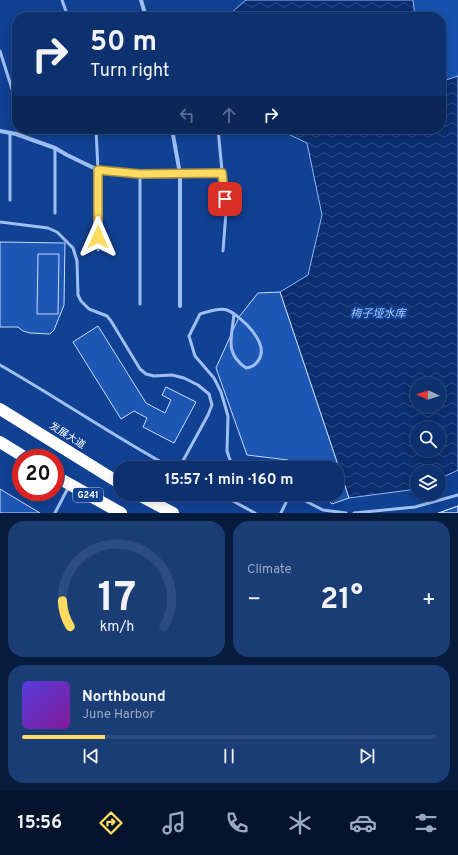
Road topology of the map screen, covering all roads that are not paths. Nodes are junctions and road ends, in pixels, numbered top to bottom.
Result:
1 (62, 0) edge
2 (141, 0) edge
3 (66, 12) edge
4 (145, 12) edge
5 (0, 51) edge
6 (12, 89) edge
7 (0, 131) edge
8 (10, 133) joint
9 (14, 134) edge
10 (23, 134) edge
11 (96, 134) edge
12 (173, 134) edge
13 (218, 134) edge
14 (24, 137) junction
15 (55, 148) junction
16 (98, 170) junction
17 (222, 173) junction
18 (140, 174) junction
19 (180, 174) junction
20 (10, 200) dead end
21 (55, 213) dead end
22 (0, 222) edge
23 (98, 250) dead end
24 (223, 251) dead end
25 (140, 304) dead end
26 (180, 306) dead end
27 (234, 314) junction
28 (0, 365) edge
29 (0, 409) edge
30 (0, 442) edge
31 (12, 449) edge
32 (160, 461) edge
33 (183, 461) edge
34 (232, 461) edge
35 (114, 480) edge
36 (64, 481) edge
37 (70, 485) junction
38 (458, 495) edge
39 (150, 501) edge
40 (233, 501) edge
41 (287, 501) edge
42 (305, 501) edge
43 (55, 513) edge
44 (122, 513) edge
45 (173, 513) edge
46 (255, 513) edge
47 (281, 513) edge
48 (346, 513) edge
49 (354, 513) edge

1 - 3 lane
2 - 4 street
5 - 6 lane
7 - 8 street
8 - 20 lane
9 - 14 street
10 - 14 lane
11 - 16 lane
12 - 19 street
13 - 17 lane
14 - 15 street
15 - 16 street
15 - 21 lane
16 - 18 street
16 - 23 lane
17 - 19 street
17 - 24 lane
18 - 19 street
18 - 25 lane
19 - 26 street
22 - 33 lane
27 - 27 lane
27 - 34 lane
28 - 32 lane
29 - 35 highway, 发展大道 / G241
30 - 31 highway
36 - 37 highway, G241
37 - 43 lane
37 - 44 highway, G241
38 - 49 lane
39 - 45 highway
40 - 46 lane
41 - 47 lane
42 - 48 lane

